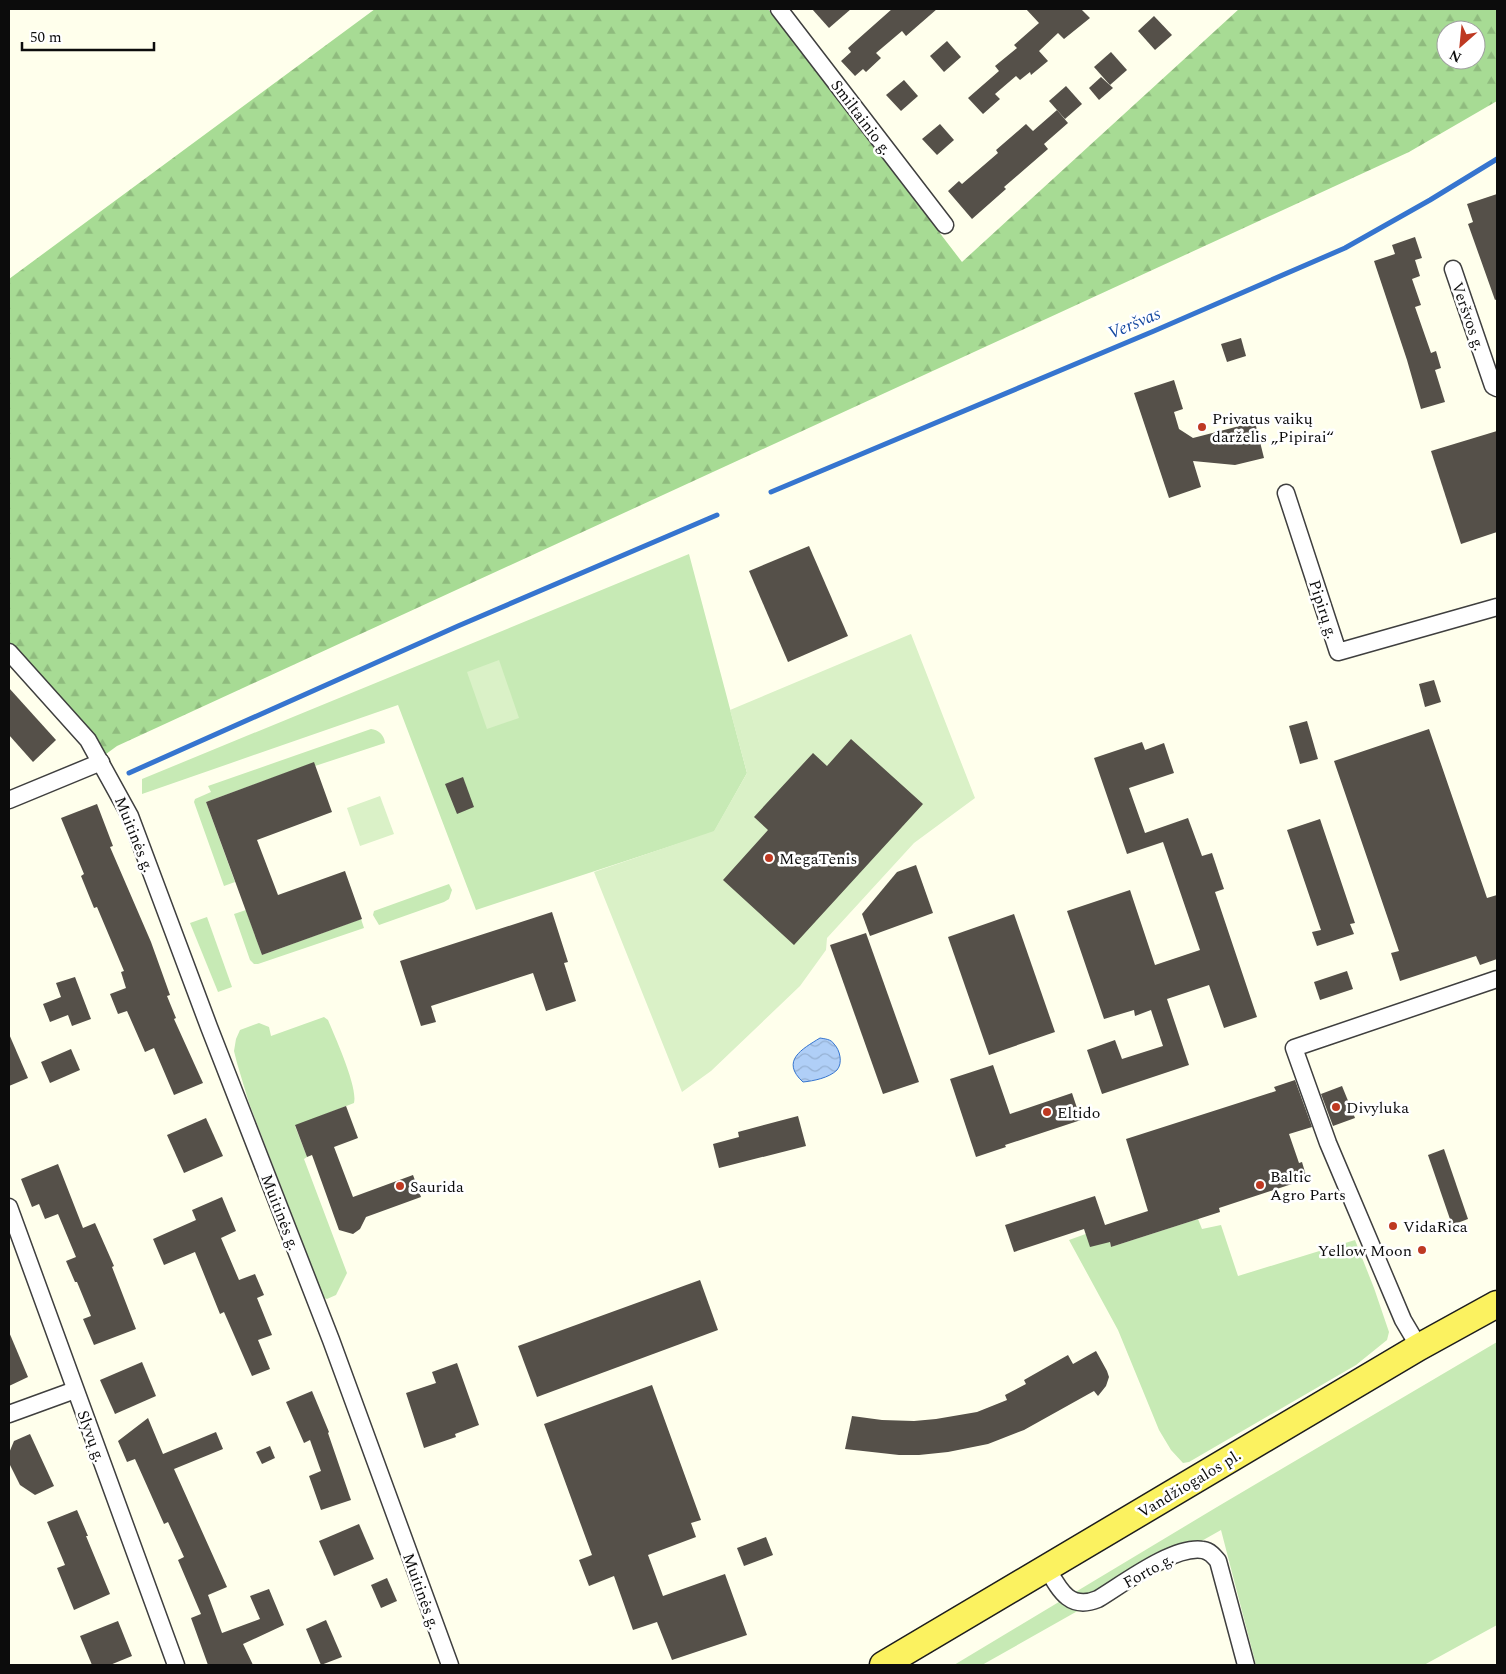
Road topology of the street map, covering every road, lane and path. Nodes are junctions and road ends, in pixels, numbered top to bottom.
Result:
1 (779, 9) edge
2 (945, 225) dead end
3 (1453, 269) dead end
4 (1497, 388) edge
5 (1286, 493) dead end
6 (1497, 607) edge
7 (9, 652) edge
8 (101, 762) junction
9 (9, 800) edge
10 (1497, 979) edge
11 (9, 1207) edge
12 (1497, 1304) edge
13 (1418, 1348) junction
14 (75, 1390) junction
15 (9, 1414) edge
16 (1047, 1568) junction
17 (176, 1665) edge
18 (450, 1665) edge
19 (883, 1665) edge
20 (1246, 1665) edge

1 - 2 street, Smiltainio g.
3 - 4 street, Veršvos g.
5 - 6 street, Pipirų g.
7 - 8 street, Muitinės g.
8 - 9 street
8 - 18 street, Muitinės g.
10 - 13 street
11 - 14 street, Slyvų g.
12 - 13 main road, Vandžiogalos pl.
13 - 16 main road, Vandžiogalos pl.
14 - 15 street
14 - 17 street, Slyvų g.
16 - 19 main road, Vandžiogalos pl.
16 - 20 street, Forto g.

